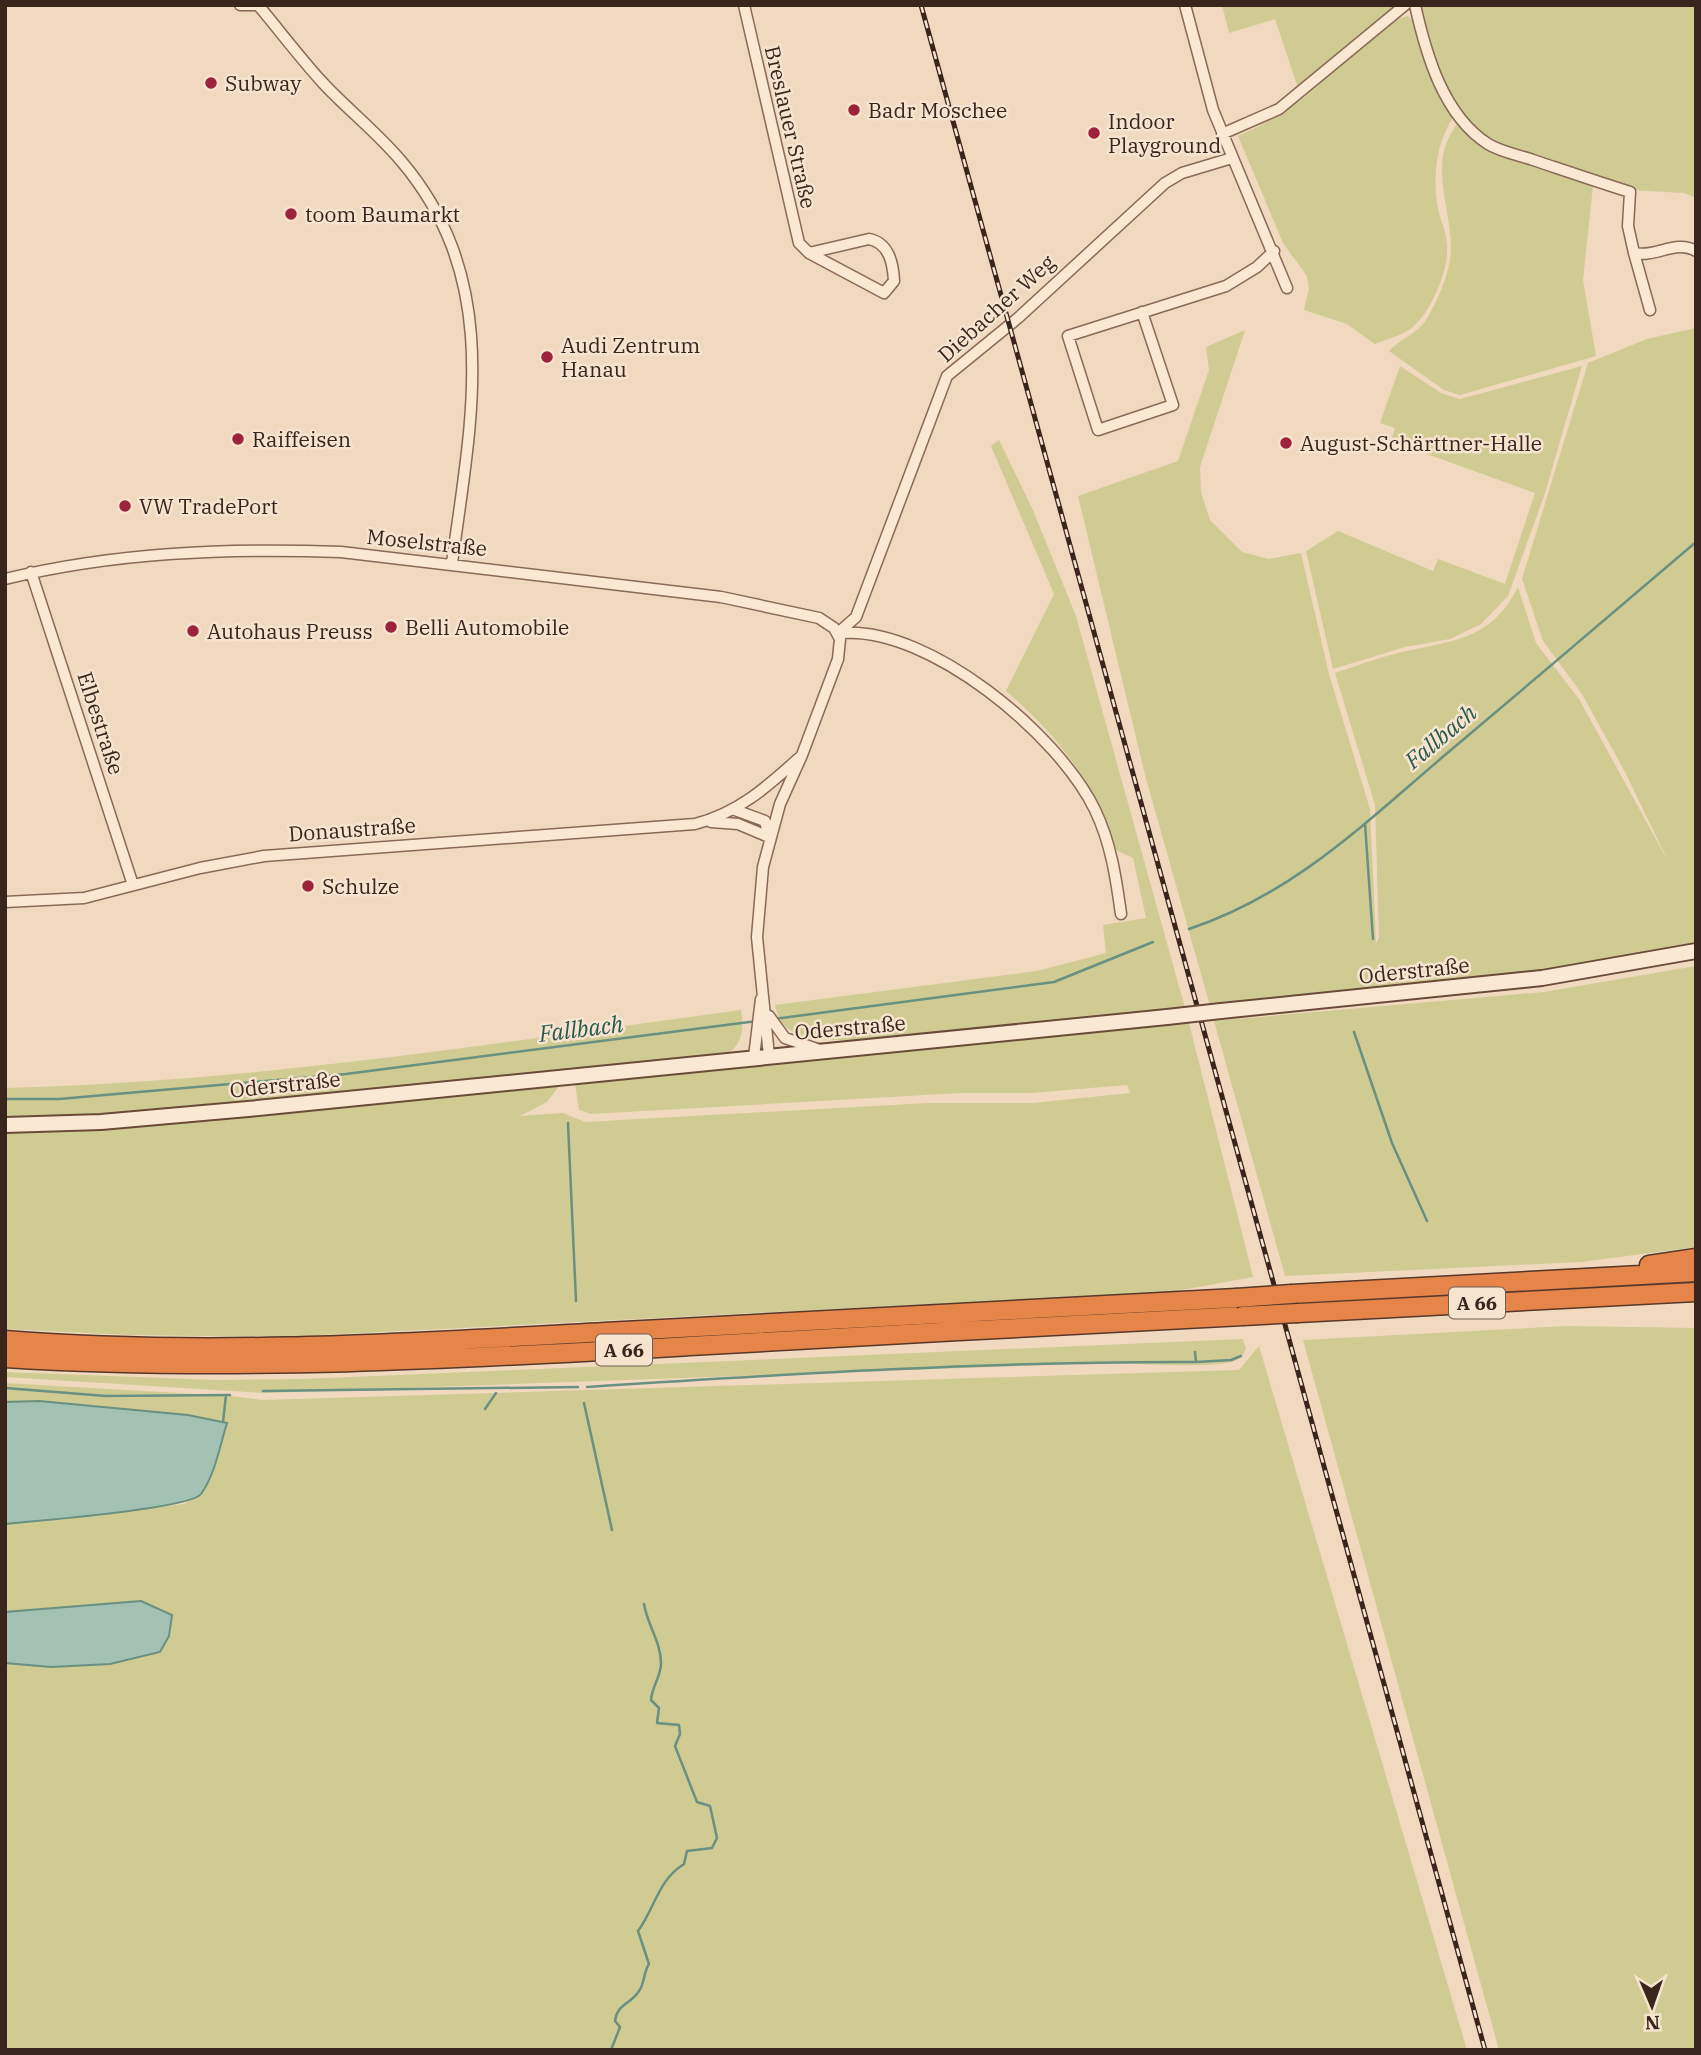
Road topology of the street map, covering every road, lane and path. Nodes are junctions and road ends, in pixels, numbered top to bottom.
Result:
1 (240, 5) edge
2 (256, 5) edge
3 (744, 5) edge
4 (1185, 5) edge
5 (1405, 5) edge
6 (1415, 5) edge
7 (1222, 134) junction
8 (1231, 158) junction
9 (1273, 251) junction
10 (1696, 251) edge
11 (809, 253) junction
12 (1634, 253) junction
13 (1287, 288) dead end
14 (1650, 310) dead end
15 (1142, 313) junction
16 (452, 563) junction
17 (31, 572) junction
18 (5, 579) edge
19 (838, 633) junction
20 (802, 755) junction
21 (735, 810) junction
22 (707, 821) junction
23 (769, 837) junction
24 (133, 886) junction
25 (5, 902) edge
26 (1121, 914) dead end
27 (1696, 951) edge
28 (762, 1015) junction
29 (771, 1029) junction
30 (824, 1051) junction
31 (769, 1056) junction
32 (754, 1057) junction
33 (5, 1125) edge
34 (1696, 1258) edge
35 (1696, 1272) edge
36 (1602, 1278) junction
37 (1696, 1292) edge
38 (1655, 1294) junction
39 (1696, 1305) edge
40 (5, 1340) edge
41 (5, 1358) edge

1 - 2 street
2 - 16 street
3 - 11 street, Breslauer Straße
4 - 7 street
5 - 7 street
6 - 12 street
7 - 8 street
8 - 9 street
8 - 19 street, Diebacher Weg
9 - 13 street
9 - 15 street
10 - 12 street
11 - 11 street
12 - 14 street
15 - 15 street
16 - 17 street, Moselstraße
16 - 19 street, Moselstraße
17 - 18 street, Moselstraße
17 - 24 street, Elbestraße
19 - 20 street
19 - 26 street, Moselstraße
20 - 21 street, Donaustraße
20 - 23 street
21 - 22 street, Donaustraße
21 - 23 street
22 - 23 street, Donaustraße
22 - 24 street, Donaustraße
23 - 28 street
24 - 25 street, Donaustraße
27 - 30 street, Oderstraße, bridge
28 - 29 street
28 - 32 street
29 - 30 street
29 - 31 street
30 - 31 street, Oderstraße
31 - 32 street, Oderstraße
32 - 33 street, Oderstraße
34 - 36 highway, A 66
35 - 36 highway, A 66
36 - 40 highway, A 66, bridge
37 - 38 highway, A 66
38 - 39 highway
38 - 41 highway, A 66, bridge

